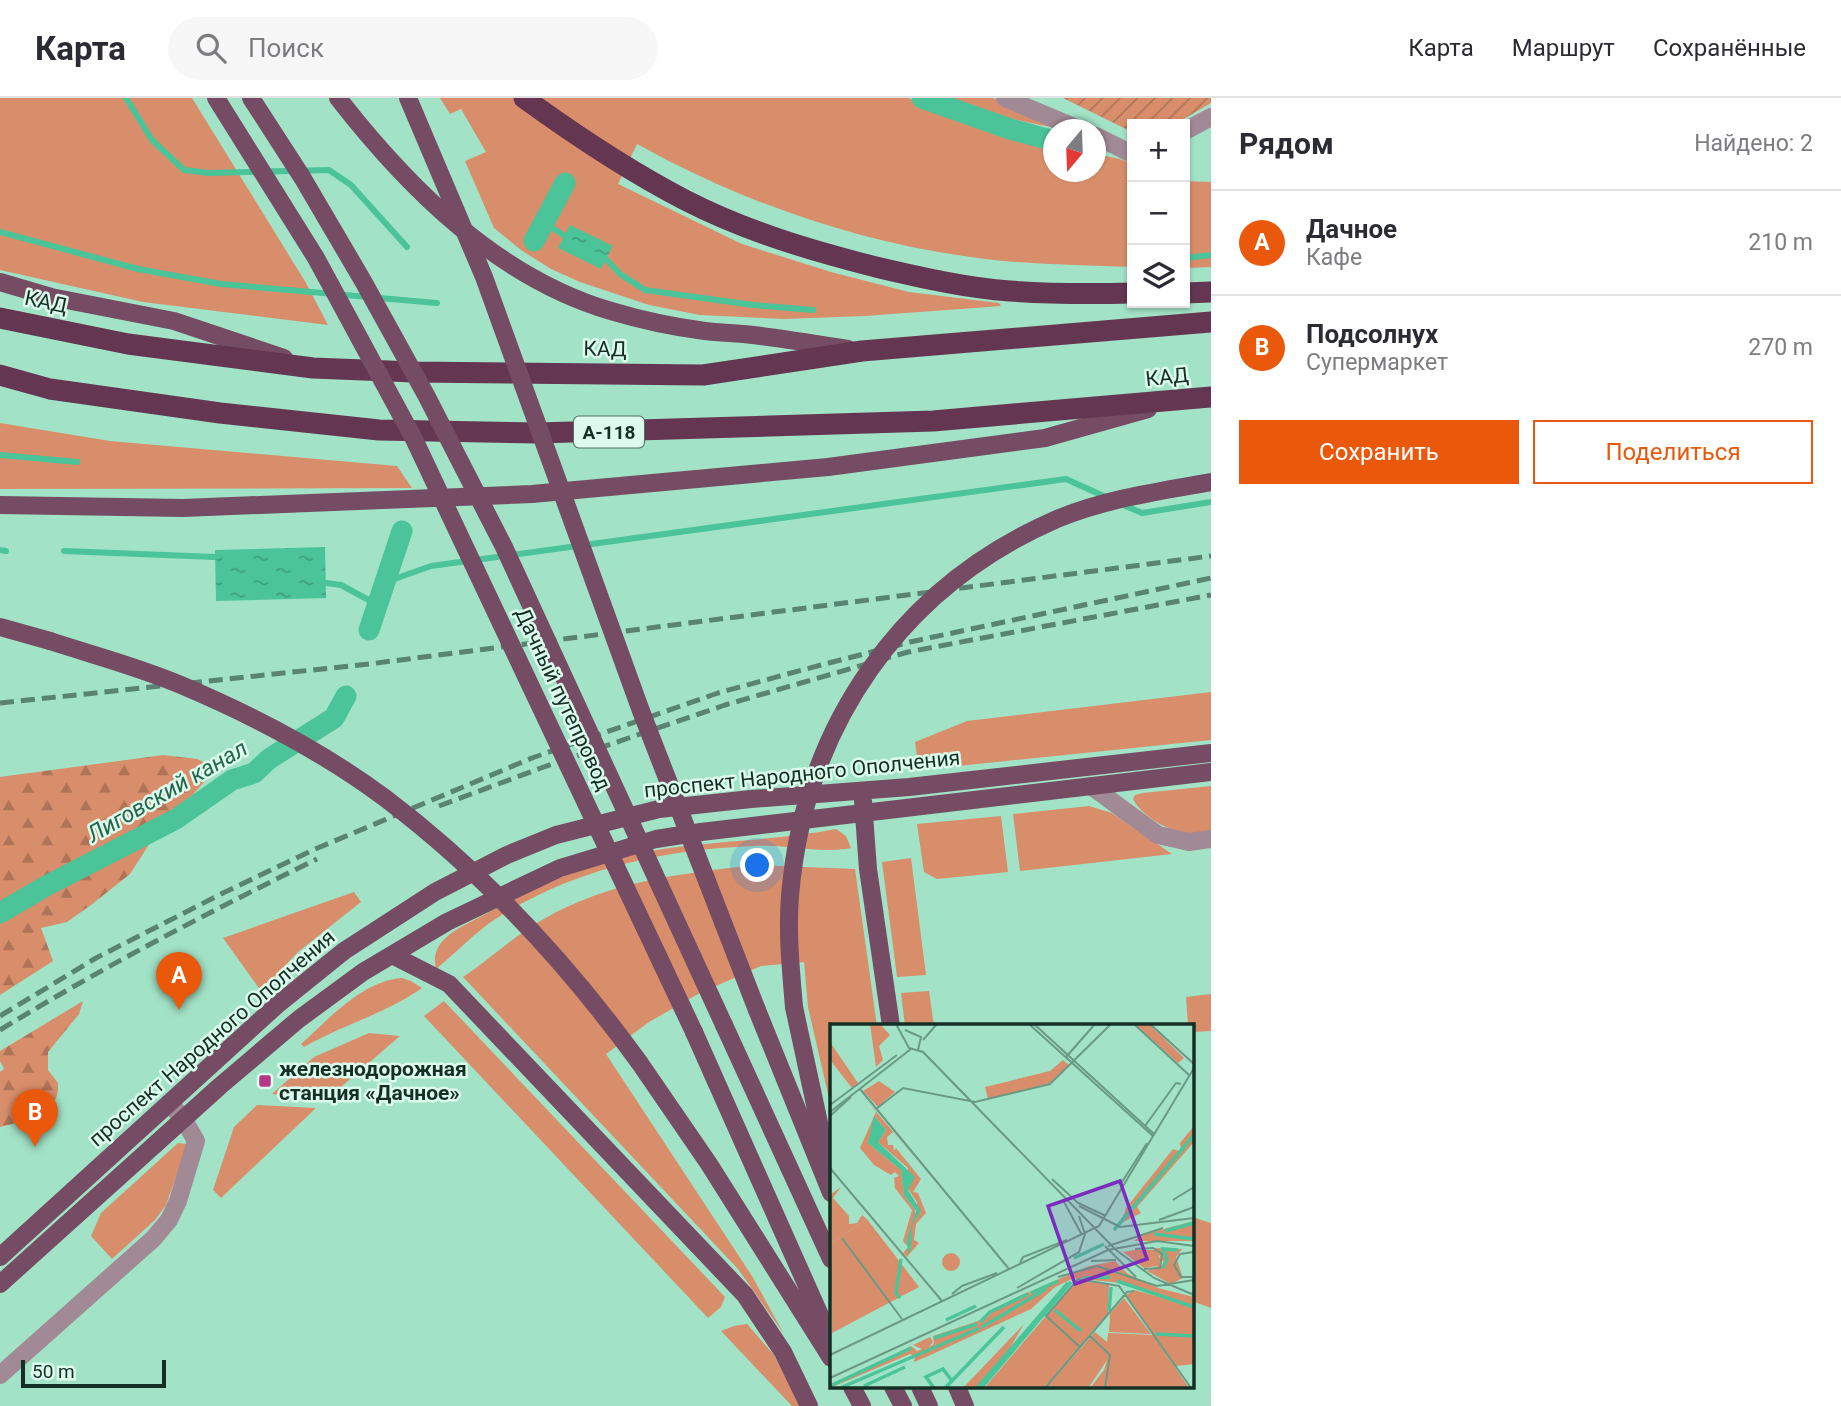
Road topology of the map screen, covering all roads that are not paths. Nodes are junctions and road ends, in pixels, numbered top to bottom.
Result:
1 (216, 98) edge
2 (251, 98) edge
3 (338, 98) edge
4 (408, 98) edge
5 (524, 98) edge
6 (1005, 98) edge
7 (1211, 117) edge
8 (1055, 119) edge
9 (1190, 128) edge
10 (1106, 141) edge
11 (1127, 152) edge
12 (0, 282) edge
13 (1211, 292) edge
14 (1127, 293) edge
15 (1190, 293) edge
16 (0, 318) edge
17 (1211, 322) edge
18 (862, 351) junction
19 (313, 368) junction
20 (0, 375) edge
21 (1211, 397) edge
22 (1170, 402) junction
23 (1211, 482) edge
24 (0, 505) edge
25 (0, 627) edge
26 (0, 633) edge
27 (50, 641) junction
28 (1211, 753) edge
29 (1211, 772) edge
30 (1091, 786) junction
31 (863, 792) junction
32 (864, 811) junction
33 (1211, 839) edge
34 (392, 955) junction
35 (891, 1024) edge
36 (169, 1103) junction
37 (183, 1118) junction
38 (830, 1176) edge
39 (830, 1192) edge
40 (0, 1257) edge
41 (830, 1257) edge
42 (0, 1284) edge
43 (830, 1338) edge
44 (830, 1355) edge
45 (0, 1375) edge
46 (853, 1388) edge
47 (894, 1388) edge
48 (920, 1388) edge
49 (957, 1388) edge
50 (809, 1406) edge
51 (862, 1406) edge
52 (903, 1406) edge
53 (929, 1406) edge
54 (965, 1406) edge

1 - 43 main road, Дачный путепровод, bridge
2 - 41 main road, Дачный путепровод, bridge
3 - 18 main road
4 - 39 main road, bridge
5 - 14 highway
6 - 8 street
7 - 9 street
10 - 11 street
12 - 19 main road
13 - 15 highway
16 - 19 highway, КАД
17 - 18 highway, КАД
18 - 19 highway, КАД
20 - 22 highway, КАД / А-118
21 - 22 highway, КАД / А-118
22 - 24 main road
23 - 38 main road, bridge
25 - 27 main road
26 - 27 main road
27 - 44 main road, bridge
28 - 31 main road, проспект Народного Ополчения
29 - 30 main road, проспект Народного Ополчения
30 - 32 main road, проспект Народного Ополчения
30 - 33 street
31 - 32 main road
31 - 36 main road, проспект Народного Ополчения
32 - 34 main road, проспект Народного Ополчения
32 - 35 main road
34 - 37 main road, проспект Народного Ополчения
34 - 50 main road
36 - 37 street
36 - 40 main road, проспект Народного Ополчения
37 - 42 main road, проспект Народного Ополчения
37 - 45 street
46 - 51 main road
47 - 52 main road
48 - 53 main road
49 - 54 main road

